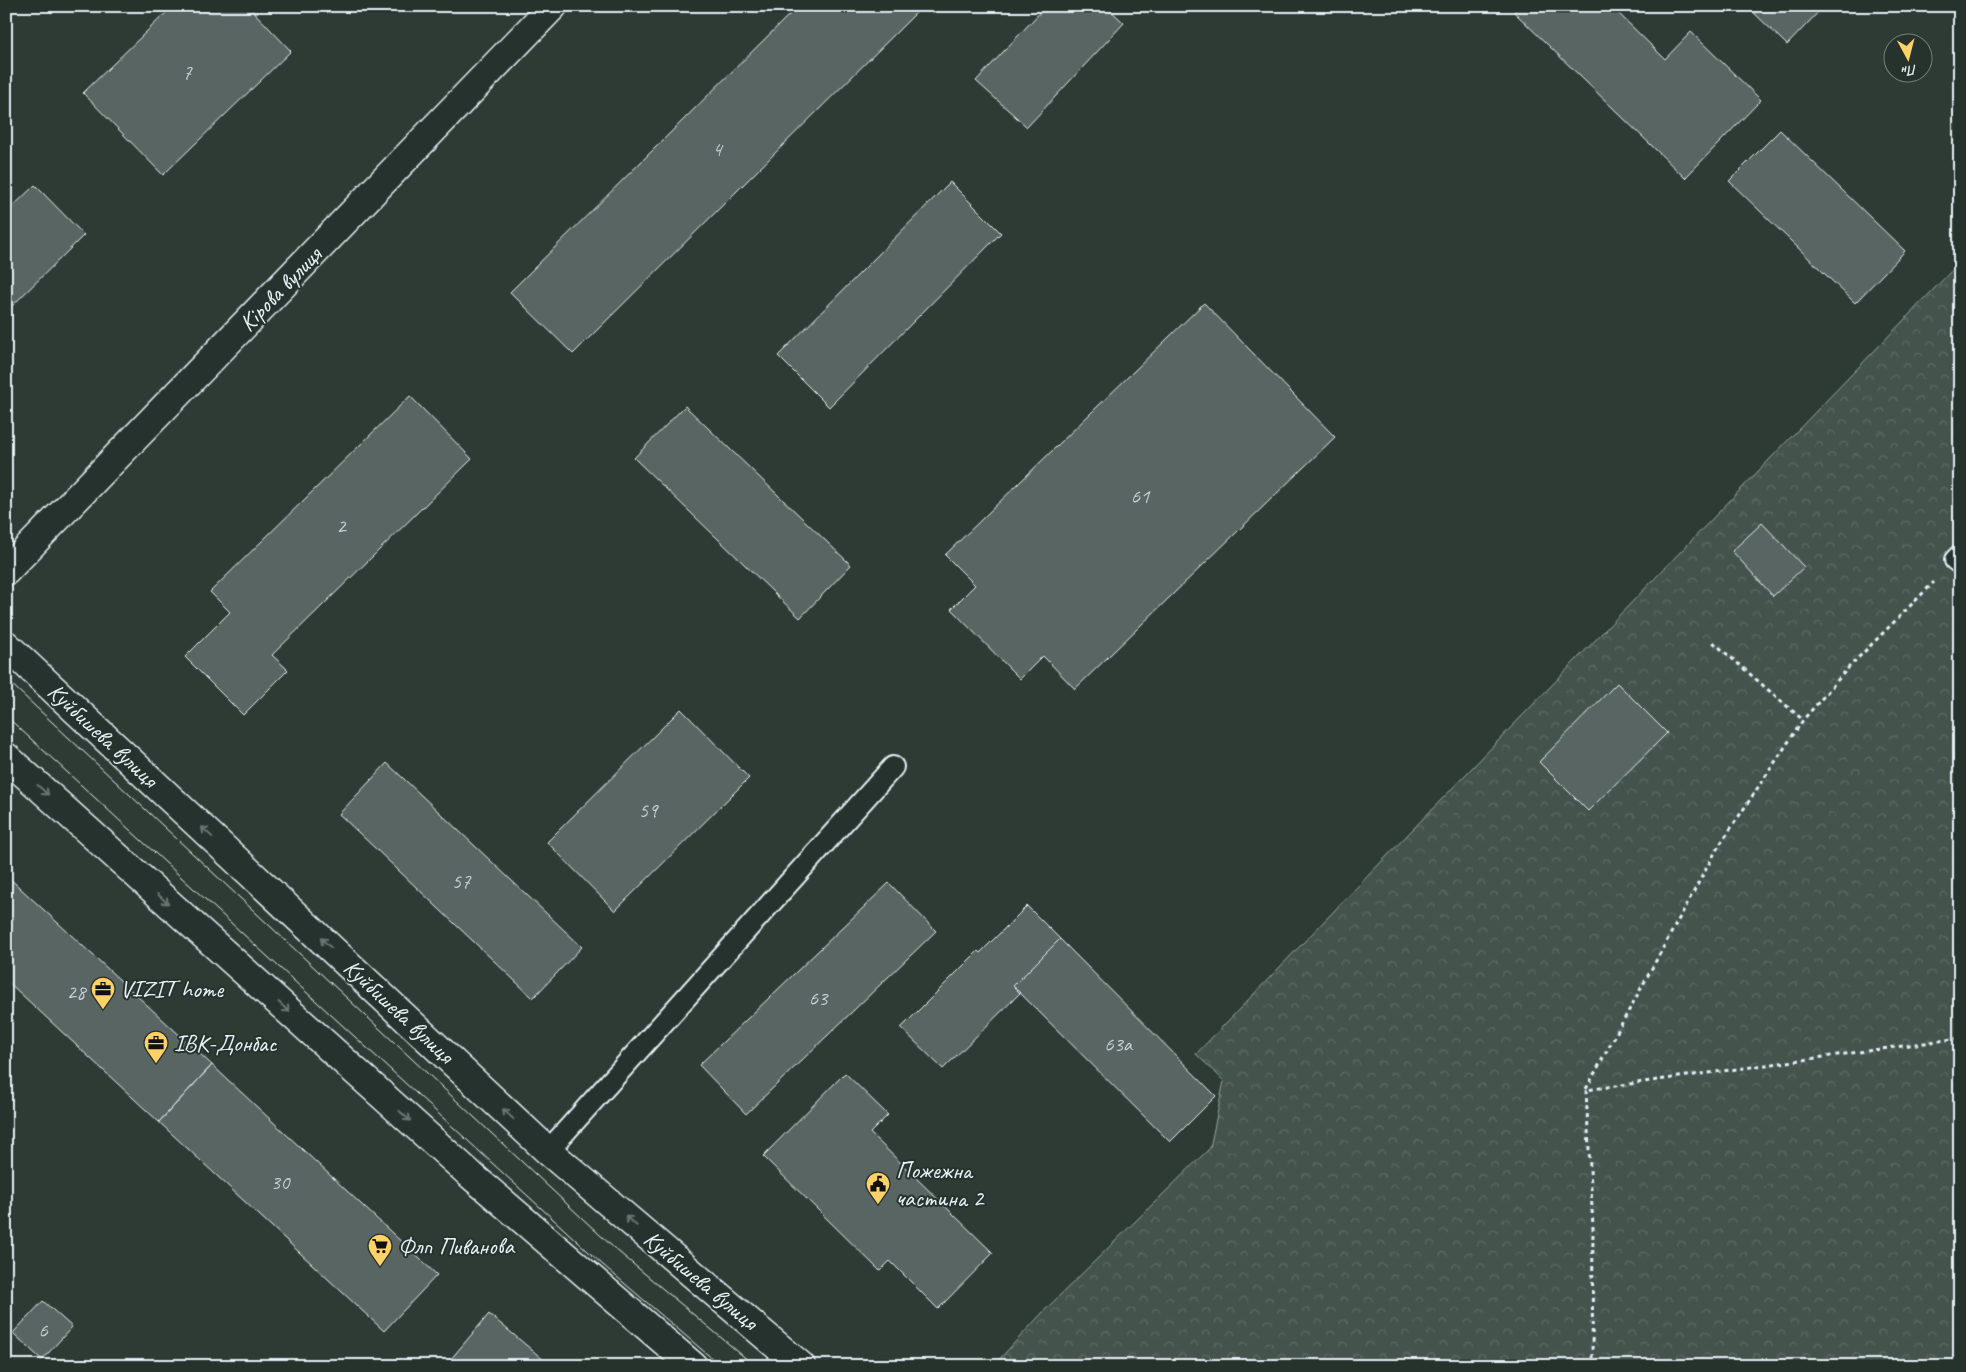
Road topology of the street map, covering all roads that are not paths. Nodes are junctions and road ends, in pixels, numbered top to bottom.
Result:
1 (554, 6) edge
2 (6, 571) edge
3 (6, 645) edge
4 (6, 757) edge
5 (893, 767) dead end
6 (548, 1151) junction
7 (693, 1366) edge
8 (801, 1366) edge

1 - 2 main road, Кірова вулиця
6 -> 3 main road, Куйбишева вулиця
4 -> 7 main road
5 - 6 lane
8 -> 6 main road, Куйбишева вулиця

